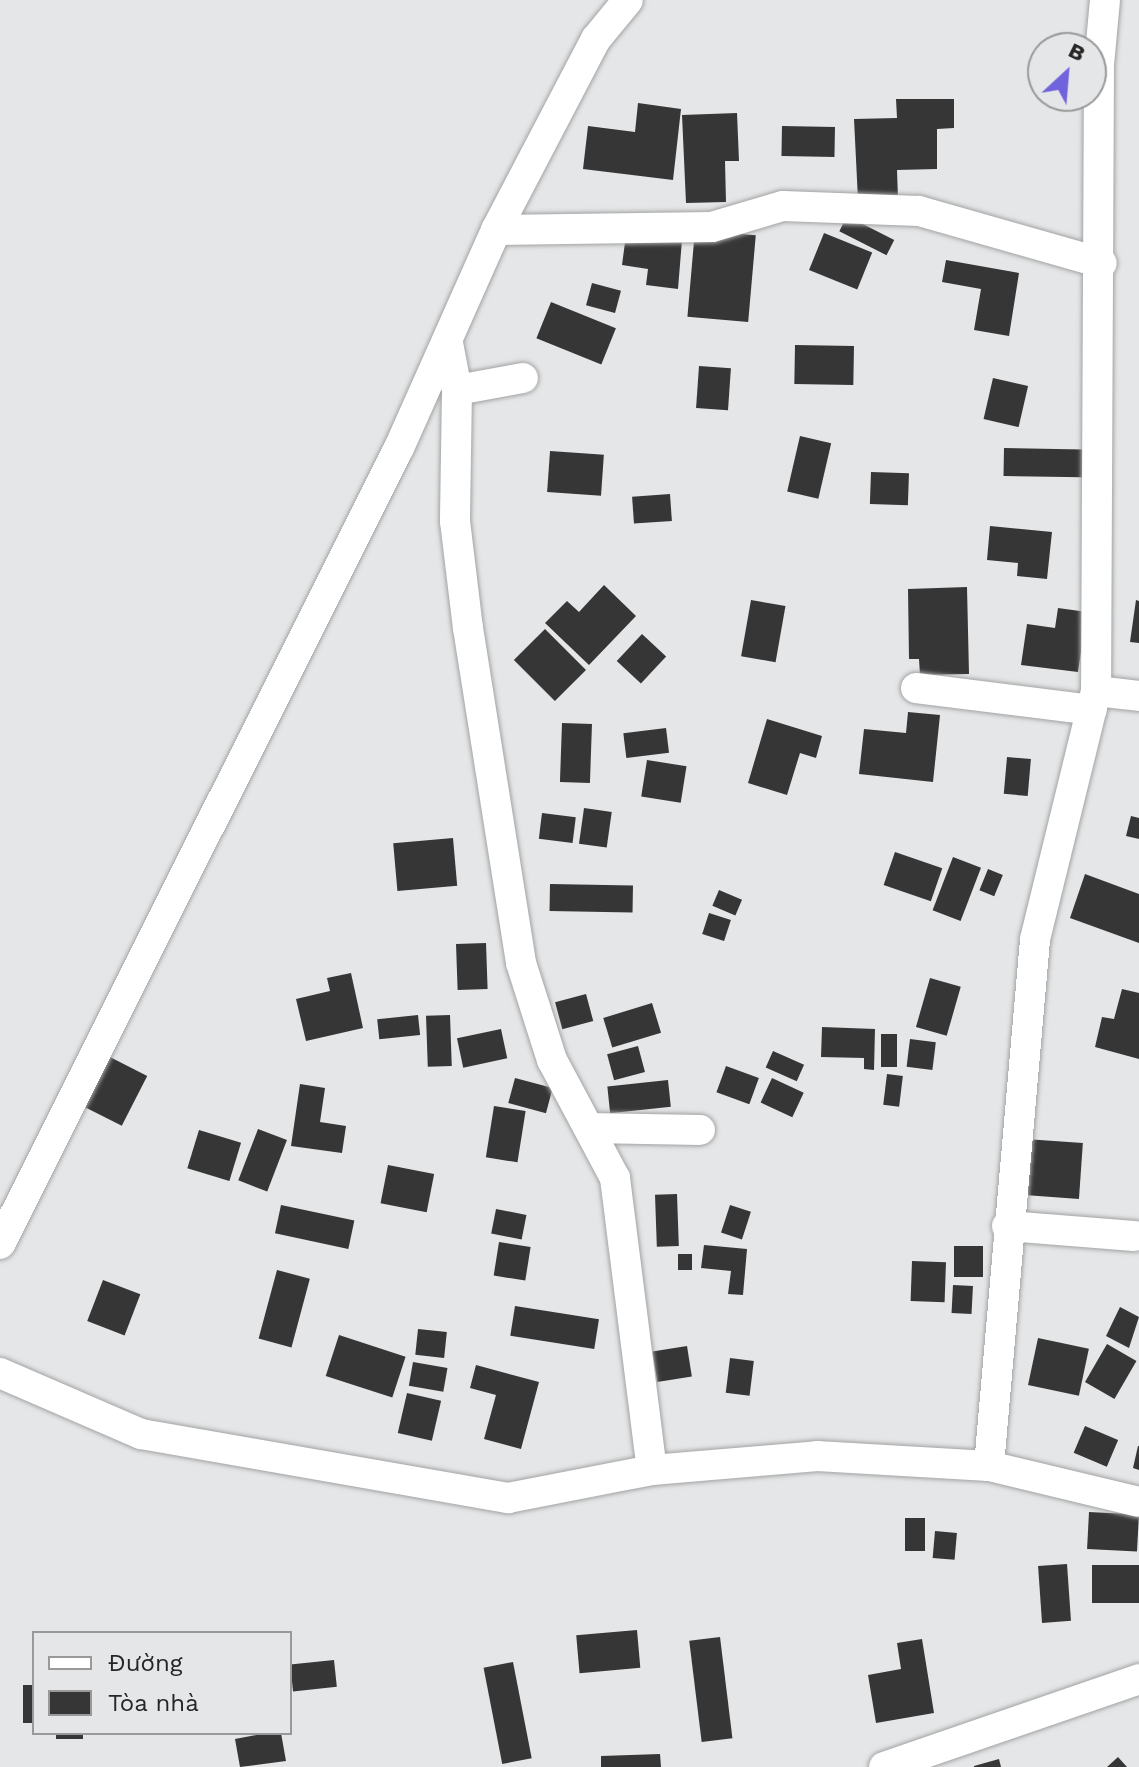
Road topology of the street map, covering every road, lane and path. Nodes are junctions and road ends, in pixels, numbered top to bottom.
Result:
1 (628, 0) edge
2 (1105, 0) edge
3 (496, 230) junction
4 (1102, 263) junction
5 (448, 343) junction
6 (523, 378) dead end
7 (457, 390) junction
8 (916, 688) dead end
9 (1139, 696) edge
10 (1094, 701) junction
11 (590, 1128) junction
12 (700, 1130) dead end
13 (1007, 1226) junction
14 (1135, 1236) dead end
15 (0, 1244) edge
16 (0, 1373) edge
17 (989, 1466) junction
18 (652, 1470) junction
19 (1139, 1502) edge
20 (1139, 1679) edge
21 (884, 1767) edge

1 - 3 street
2 - 4 street
3 - 4 street
3 - 5 street
4 - 10 street
5 - 7 street
5 - 15 street
6 - 7 street
7 - 11 street
8 - 10 street
9 - 10 street
10 - 13 street
11 - 12 street
11 - 18 street
13 - 14 street
13 - 17 street
16 - 18 street
17 - 18 street
17 - 19 street
20 - 21 street

